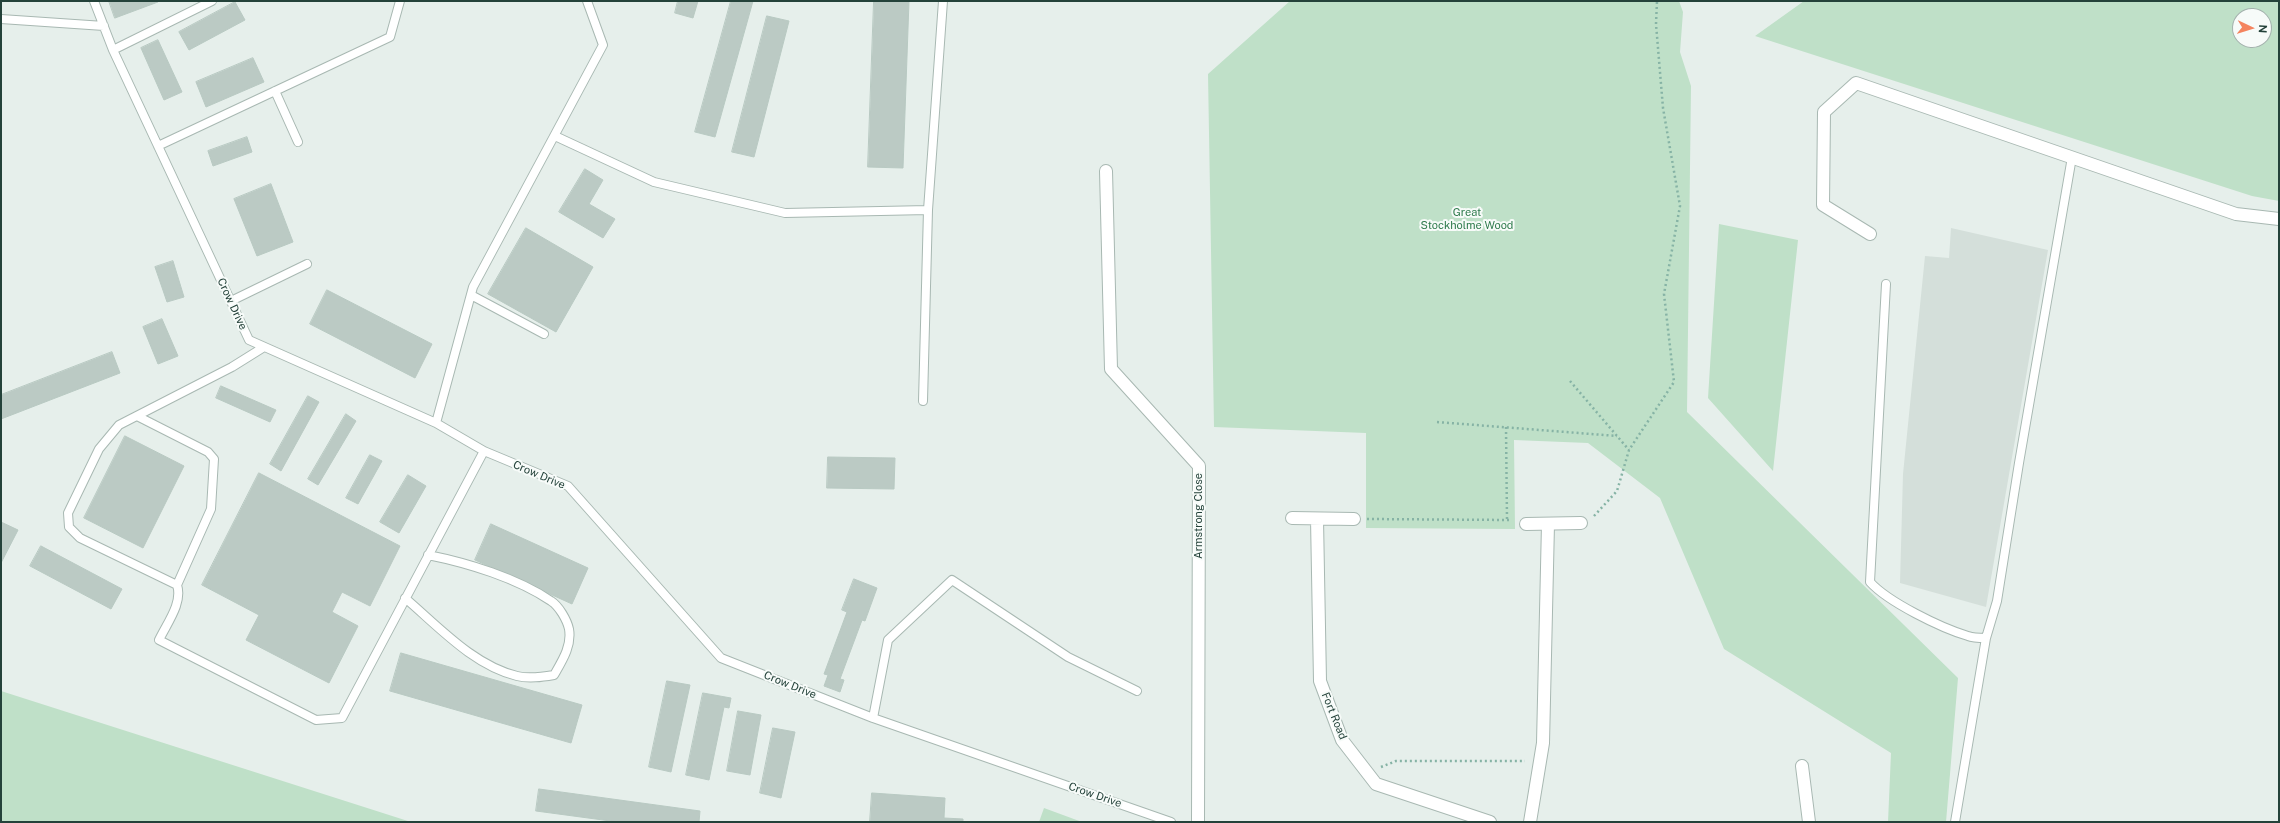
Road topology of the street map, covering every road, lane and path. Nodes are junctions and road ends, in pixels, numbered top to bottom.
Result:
1 (94, 1) edge
2 (212, 1) edge
3 (400, 1) edge
4 (587, 1) edge
5 (943, 1) edge
6 (1657, 1) edge
7 (1, 19) edge
8 (104, 26) junction
9 (113, 50) junction
10 (275, 91) junction
11 (555, 136) junction
12 (298, 142) dead end
13 (158, 146) junction
14 (2072, 157) junction
15 (1106, 171) dead end
16 (928, 210) junction
17 (2279, 219) edge
18 (1870, 234) dead end
19 (307, 264) dead end
20 (1886, 284) dead end
21 (471, 295) junction
22 (231, 301) junction
23 (544, 334) dead end
24 (264, 346) junction
25 (1570, 381) dead end
26 (923, 401) dead end
27 (137, 416) junction
28 (1437, 422) dead end
29 (436, 423) junction
30 (1506, 427) junction
31 (1617, 436) junction
32 (1629, 450) junction
33 (484, 451) junction
34 (1292, 518) dead end
35 (1317, 519) junction
36 (1354, 519) joint
37 (1507, 520) junction
38 (1581, 522) joint
39 (1526, 524) joint
40 (1548, 524) junction
41 (428, 555) junction
42 (176, 584) junction
43 (405, 598) junction
44 (1986, 638) junction
45 (1137, 692) dead end
46 (872, 718) junction
47 (1540, 760) junction
48 (1802, 766) dead end
49 (1367, 772) junction
50 (1171, 822) edge
51 (1198, 822) edge
52 (1490, 822) edge
53 (1530, 822) edge
54 (1809, 822) edge
55 (1955, 822) edge

1 - 8 lane, Crow Drive
2 - 9 lane
3 - 10 lane
4 - 11 lane
5 - 16 lane
6 - 32 path
7 - 8 lane
8 - 9 lane, Crow Drive
9 - 13 lane, Crow Drive
10 - 12 lane
10 - 13 lane
11 - 16 lane
11 - 21 lane
13 - 22 lane, Crow Drive
14 - 17 street
14 - 18 street
14 - 44 lane
15 - 51 street, Armstrong Close
16 - 26 lane
19 - 22 lane
20 - 44 lane
21 - 23 lane
21 - 29 lane
22 - 24 lane, Crow Drive
24 - 27 lane
24 - 29 lane, Crow Drive
25 - 31 path
27 - 42 lane
27 - 42 lane
28 - 30 path
29 - 33 lane, Crow Drive
30 - 31 path
30 - 37 path
31 - 32 path
32 - 38 path
33 - 41 lane
33 - 46 lane, Crow Drive
34 - 35 street
35 - 36 street
35 - 49 street, Fort Road
36 - 37 path
37 - 39 path
38 - 40 street
39 - 40 street
40 - 47 street
41 - 43 lane
41 - 43 lane
42 - 43 lane
44 - 55 lane
45 - 46 lane
46 - 50 lane, Crow Drive
47 - 49 path
47 - 53 street
48 - 54 street
49 - 52 street, Fort Road

